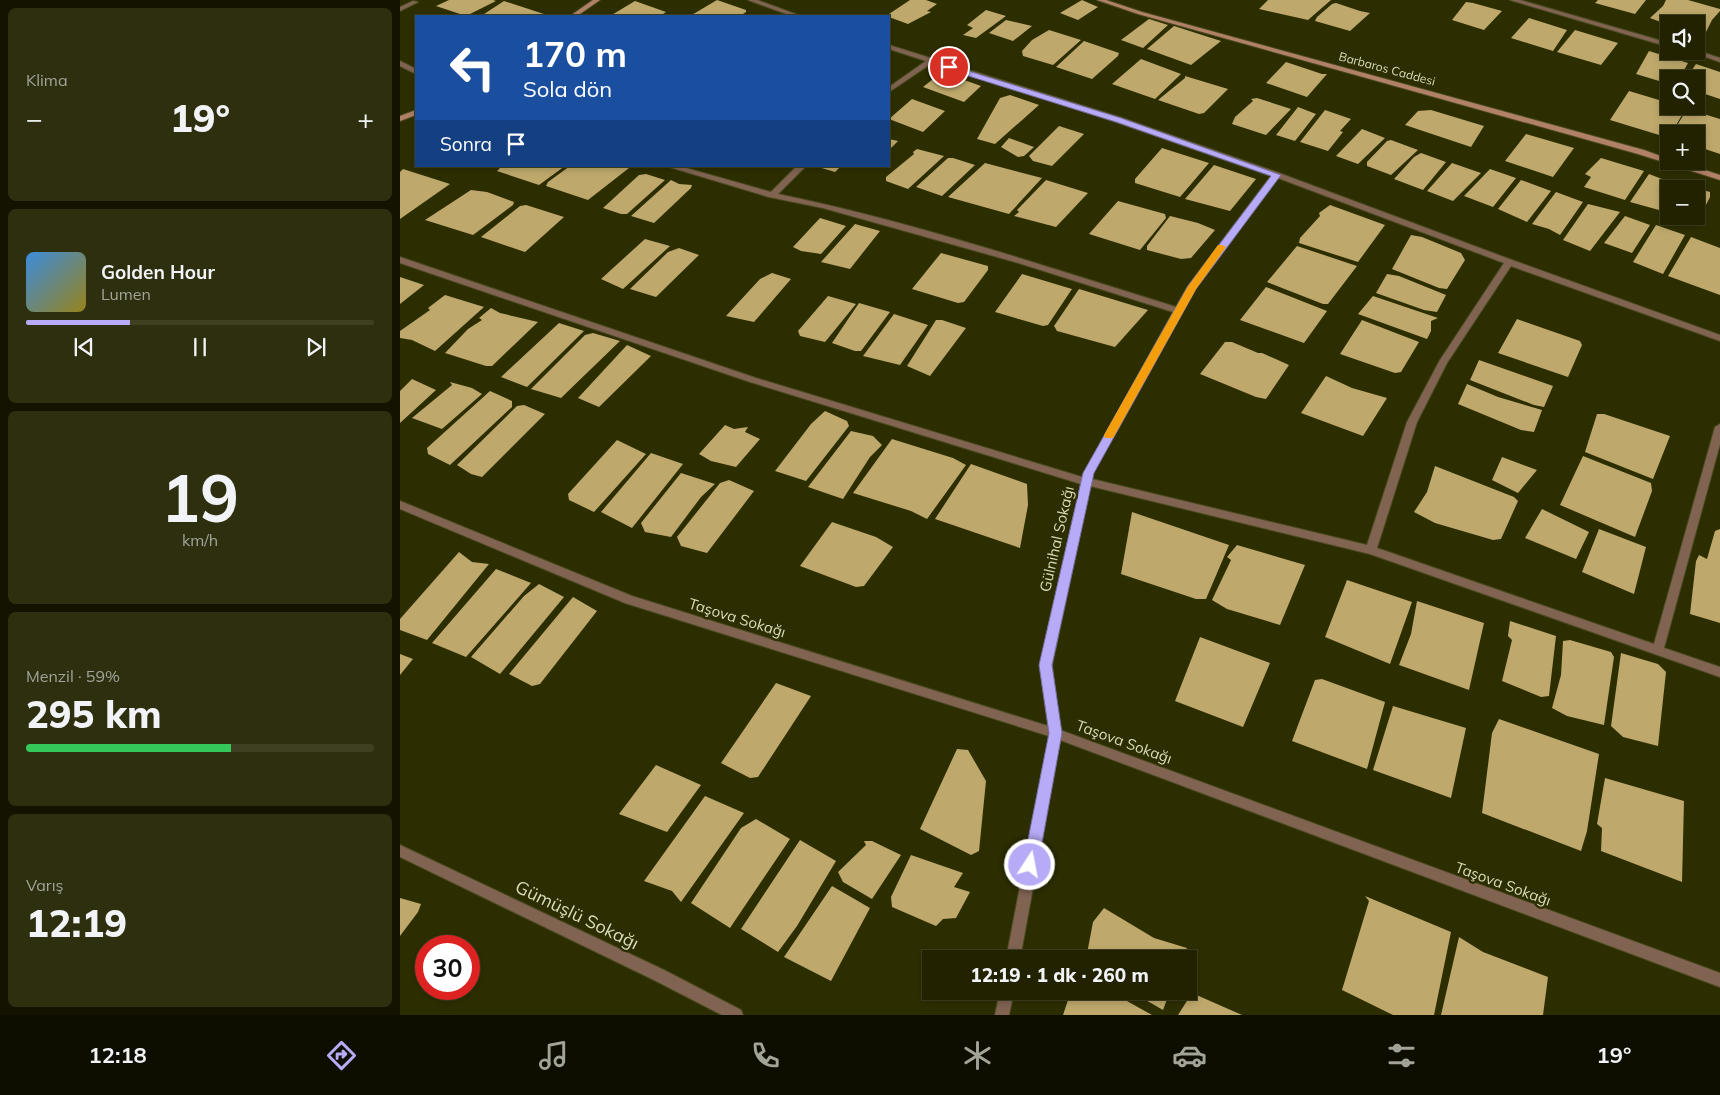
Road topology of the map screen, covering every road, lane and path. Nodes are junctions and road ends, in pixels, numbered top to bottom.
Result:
1 (597, 0) edge
2 (751, 0) edge
3 (1100, 0) edge
4 (1513, 0) edge
5 (415, 2) dead end
6 (400, 9) edge
7 (785, 14) edge
8 (574, 15) edge
9 (1660, 42) edge
10 (890, 47) edge
11 (1705, 56) edge
12 (1720, 60) edge
13 (930, 61) junction
14 (400, 63) edge
15 (415, 71) edge
16 (890, 89) edge
17 (415, 112) edge
18 (400, 119) edge
19 (674, 167) edge
20 (801, 167) edge
21 (1276, 175) junction
22 (1720, 178) edge
23 (772, 195) junction
24 (400, 260) edge
25 (1509, 262) junction
26 (1178, 311) junction
27 (1720, 338) edge
28 (1720, 427) edge
29 (1087, 482) junction
30 (400, 505) edge
31 (1371, 550) junction
32 (1658, 650) junction
33 (1720, 672) edge
34 (1055, 733) junction
35 (400, 850) edge
36 (1015, 950) edge
37 (1720, 980) edge
38 (1005, 1000) edge
39 (736, 1015) edge
40 (1002, 1015) edge

1 - 8 street
2 - 7 street
3 - 22 street, Barbaros Caddesi
4 - 9 street
5 - 6 street
10 - 13 street
11 - 12 street
13 - 16 street
13 - 21 street
14 - 15 street
17 - 18 street
19 - 23 street
20 - 23 street
21 - 25 street
21 - 26 street, Gülnihal Sokağı
23 - 26 street
24 - 29 street
25 - 27 street
25 - 31 street
26 - 29 street, Gülnihal Sokağı
28 - 32 street
29 - 31 street
29 - 34 street, Gülnihal Sokağı
30 - 34 street, Taşova Sokağı
31 - 32 street
32 - 33 street
34 - 36 street, Gülnihal Sokağı
34 - 37 street, Taşova Sokağı
35 - 39 street, Gümüşlü Sokağı
38 - 40 street

